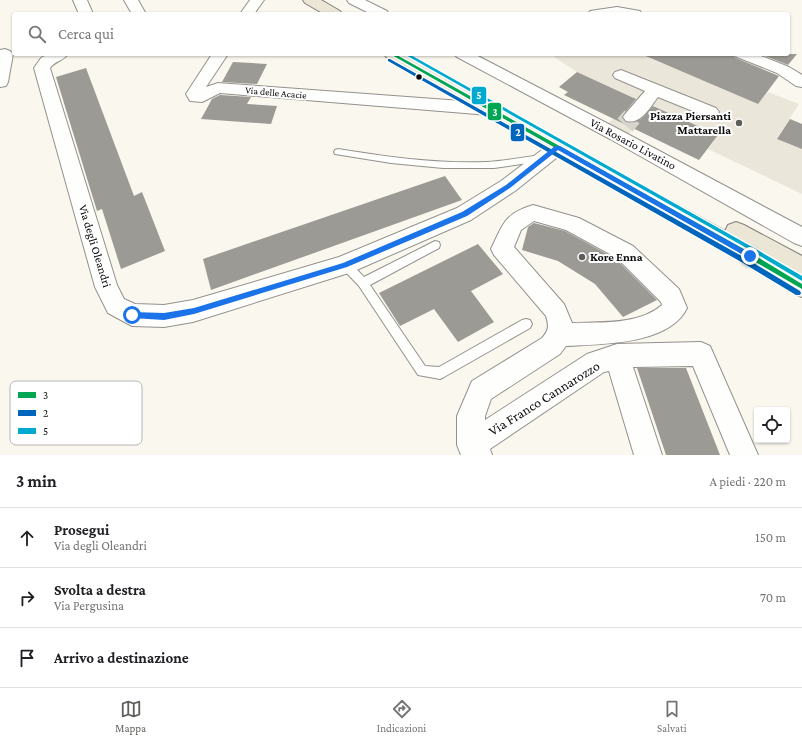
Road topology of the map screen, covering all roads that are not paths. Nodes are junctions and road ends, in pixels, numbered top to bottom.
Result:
1 (80, 0) edge
2 (131, 0) edge
3 (257, 0) edge
4 (296, 0) edge
5 (310, 0) edge
6 (354, 0) edge
7 (594, 0) edge
8 (85, 12) edge
9 (138, 12) edge
10 (248, 12) edge
11 (317, 12) edge
12 (332, 12) edge
13 (378, 12) edge
14 (600, 12) edge
15 (0, 55) edge
16 (56, 56) edge
17 (219, 56) edge
18 (396, 56) edge
19 (413, 56) edge
20 (467, 56) edge
21 (747, 56) edge
22 (621, 75) dead end
23 (0, 82) edge
24 (802, 82) edge
25 (443, 83) junction
26 (656, 89) junction
27 (411, 103) junction
28 (489, 109) junction
29 (710, 112) dead end
30 (624, 125) junction
31 (338, 152) dead end
32 (552, 152) junction
33 (802, 237) edge
34 (435, 245) dead end
35 (344, 265) junction
36 (802, 267) edge
37 (363, 283) junction
38 (802, 287) edge
39 (526, 324) dead end
40 (560, 335) junction
41 (617, 356) junction
42 (475, 450) edge
43 (648, 455) edge
44 (744, 455) edge

1 - 8 street
2 - 9 street
3 - 10 street
4 - 11 main road
5 - 12 main road
6 - 13 street
7 - 14 street
15 - 23 street
16 - 35 street, Via degli Oleandri
17 - 27 street, Via delle Acacie
18 - 25 main road
19 - 36 main road
20 - 30 street, Via Rosario Livatino
21 - 24 street
22 - 26 street
25 - 27 street
25 - 28 main road
26 - 29 street
26 - 30 street
27 - 28 street
28 - 32 main road
30 - 33 street, Via Rosario Livatino
31 - 32 lane
32 - 35 street, Via degli Oleandri
32 - 38 main road
34 - 37 lane
35 - 37 lane
37 - 39 lane
40 - 40 street
40 - 42 street
41 - 42 street, Via Franco Cannarozzo
41 - 43 street
41 - 44 street, Via Franco Cannarozzo

